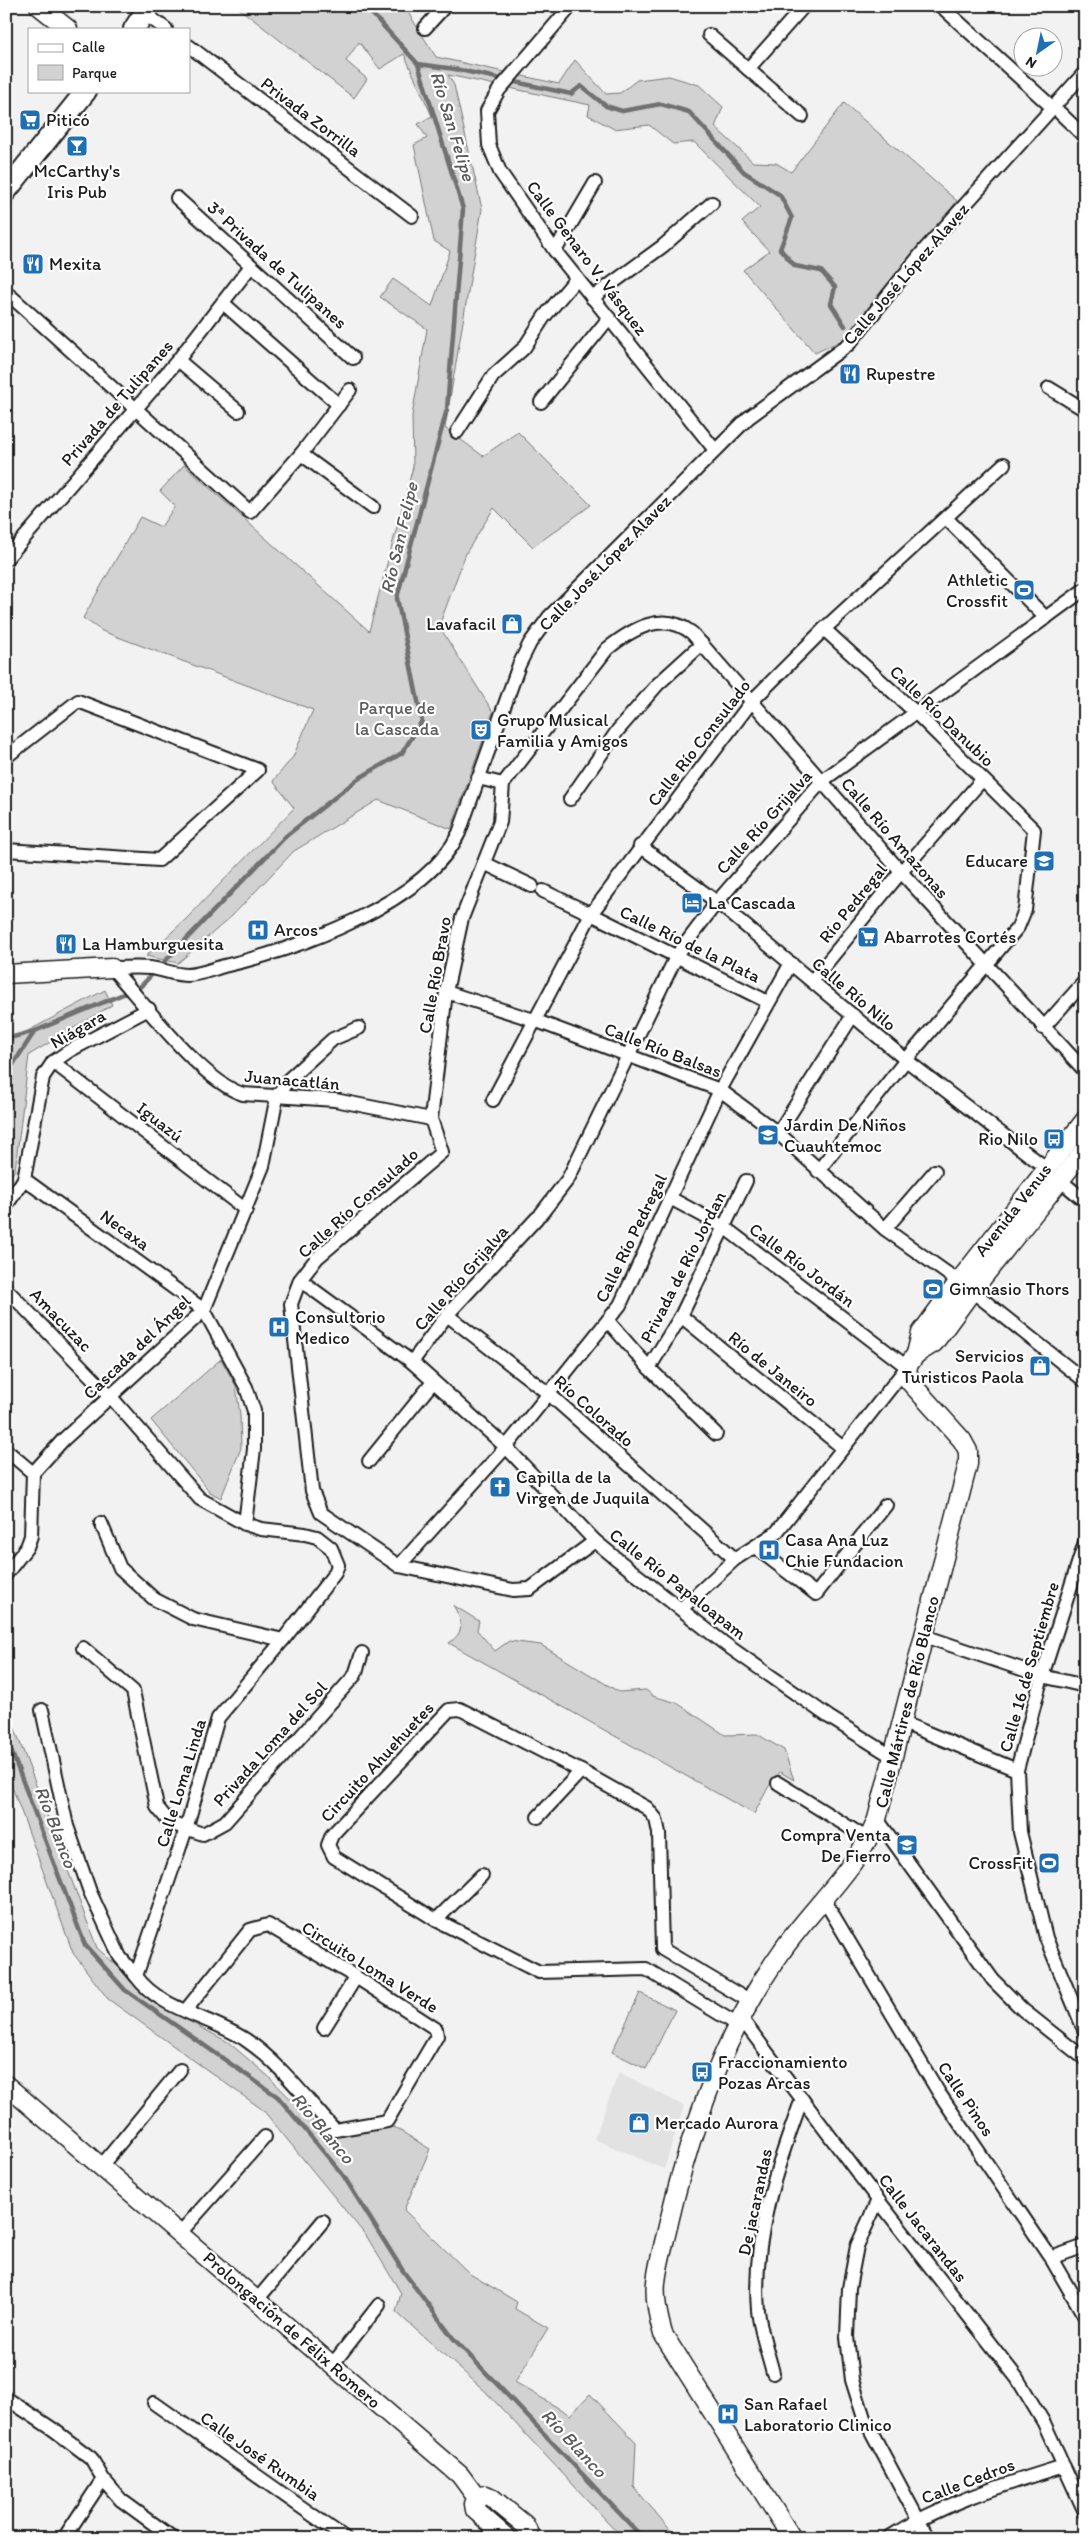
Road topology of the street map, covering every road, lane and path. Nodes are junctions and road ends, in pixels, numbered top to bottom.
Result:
1 (40, 6) edge
2 (445, 6) edge
3 (571, 6) edge
4 (804, 6) edge
5 (940, 6) edge
6 (143, 16) edge
7 (67, 28) edge
8 (164, 28) edge
9 (425, 28) dead end
10 (709, 35) dead end
11 (190, 47) edge
12 (748, 69) junction
13 (1085, 72) edge
14 (85, 92) edge
15 (1057, 111) junction
16 (802, 116) dead end
17 (1085, 137) edge
18 (595, 183) dead end
19 (6, 191) edge
20 (177, 198) dead end
21 (712, 203) dead end
22 (412, 216) dead end
23 (555, 251) junction
24 (251, 266) junction
25 (577, 278) junction
26 (6, 292) edge
27 (592, 298) junction
28 (223, 303) junction
29 (609, 318) junction
30 (353, 358) dead end
31 (178, 360) junction
32 (1049, 388) dead end
33 (350, 390) dead end
34 (541, 402) dead end
35 (339, 405) junction
36 (135, 409) junction
37 (1085, 410) edge
38 (238, 411) dead end
39 (457, 432) dead end
40 (715, 450) junction
41 (300, 454) junction
42 (1004, 464) dead end
43 (373, 507) dead end
44 (947, 519) junction
45 (6, 559) edge
46 (1084, 591) edge
47 (1046, 618) junction
48 (824, 628) junction
49 (702, 644) junction
50 (752, 701) junction
51 (915, 712) junction
52 (6, 757) edge
53 (478, 778) junction
54 (982, 780) junction
55 (822, 781) junction
56 (503, 784) junction
57 (570, 799) dead end
58 (640, 846) junction
59 (6, 850) edge
60 (484, 863) junction
61 (901, 872) junction
62 (717, 902) junction
63 (594, 916) junction
64 (677, 955) junction
65 (791, 963) junction
66 (986, 965) junction
67 (112, 968) junction
68 (6, 974) edge
69 (812, 981) junction
70 (1085, 981) edge
71 (446, 992) junction
72 (768, 1002) junction
73 (149, 1009) junction
74 (853, 1015) junction
75 (534, 1020) junction
76 (359, 1028) dead end
77 (1043, 1028) junction
78 (628, 1054) junction
79 (906, 1060) junction
80 (53, 1062) junction
81 (1085, 1071) edge
82 (720, 1090) junction
83 (278, 1096) junction
84 (493, 1100) dead end
85 (431, 1119) junction
86 (1085, 1120) edge
87 (778, 1133) junction
88 (1085, 1149) edge
89 (1046, 1168) junction
90 (818, 1171) junction
91 (935, 1171) dead end
92 (24, 1179) junction
93 (1060, 1180) junction
94 (746, 1181) dead end
95 (670, 1198) junction
96 (1085, 1201) edge
97 (6, 1206) edge
98 (246, 1210) junction
99 (724, 1227) junction
100 (886, 1229) junction
101 (300, 1280) junction
102 (966, 1286) junction
103 (6, 1290) edge
104 (204, 1310) junction
105 (447, 1315) junction
106 (681, 1316) junction
107 (608, 1321) junction
108 (911, 1360) junction
109 (412, 1362) junction
110 (649, 1368) junction
111 (1085, 1381) edge
112 (433, 1382) junction
113 (549, 1394) junction
114 (111, 1397) junction
115 (716, 1434) dead end
116 (506, 1447) junction
117 (843, 1448) junction
118 (6, 1450) edge
119 (369, 1461) dead end
120 (33, 1473) junction
121 (886, 1505) dead end
122 (101, 1523) dead end
123 (245, 1524) junction
124 (595, 1541) junction
125 (1085, 1543) edge
126 (755, 1547) junction
127 (735, 1559) junction
128 (398, 1566) junction
129 (335, 1573) joint
130 (6, 1574) edge
131 (681, 1609) junction
132 (924, 1636) junction
133 (283, 1640) junction
134 (83, 1648) dead end
135 (362, 1653) dead end
136 (1042, 1676) junction
137 (1085, 1686) edge
138 (42, 1710) dead end
139 (901, 1722) junction
140 (892, 1757) junction
141 (1017, 1770) junction
142 (581, 1771) junction
143 (778, 1783) dead end
144 (538, 1817) dead end
145 (877, 1819) junction
146 (186, 1829) junction
147 (868, 1839) junction
148 (482, 1875) dead end
149 (823, 1898) junction
150 (436, 1920) junction
151 (136, 1976) junction
152 (356, 1977) junction
153 (751, 2002) junction
154 (186, 2010) junction
155 (740, 2022) junction
156 (324, 2028) dead end
157 (1085, 2032) edge
158 (1085, 2059) edge
159 (180, 2070) dead end
160 (6, 2085) edge
161 (802, 2099) junction
162 (265, 2137) dead end
163 (102, 2165) junction
164 (878, 2200) junction
165 (323, 2221) dead end
166 (180, 2233) junction
167 (1085, 2246) edge
168 (1051, 2258) junction
169 (257, 2300) junction
170 (380, 2305) dead end
171 (1085, 2317) edge
172 (332, 2365) junction
173 (773, 2373) dead end
174 (6, 2398) edge
175 (154, 2403) dead end
176 (1064, 2466) junction
177 (103, 2479) junction
178 (477, 2498) junction
179 (1085, 2512) edge
180 (917, 2519) junction
181 (496, 2534) edge
182 (64, 2538) edge
183 (173, 2538) edge
184 (344, 2538) edge
185 (527, 2538) edge
186 (792, 2538) edge
187 (888, 2538) edge
188 (928, 2538) edge

1 - 7 main road
2 - 9 street
3 - 23 street, Calle Genaro V. Vásquez
4 - 12 street
5 - 15 street
6 - 8 street
10 - 12 street
11 - 22 street, Privada Zorrilla
12 - 16 street
13 - 15 street, Calle José López Alavez
14 - 19 main road
15 - 17 street
15 - 40 street, Calle José López Alavez
18 - 23 street
20 - 24 street, 3ª Privada de Tulipanes
21 - 27 street
23 - 25 street, Calle Genaro V. Vásquez
24 - 28 street, Privada de Tulipanes
24 - 30 street, 3ª Privada de Tulipanes
25 - 27 street, Calle Genaro V. Vásquez
25 - 39 street
26 - 36 street
27 - 29 street, Calle Genaro V. Vásquez
28 - 31 street, Privada de Tulipanes
28 - 35 street
29 - 34 street
29 - 40 street, Calle Genaro V. Vásquez
31 - 36 street, Privada de Tulipanes
31 - 38 street
32 - 37 street
33 - 35 street
35 - 41 street
36 - 41 street
36 - 45 street, Privada de Tulipanes
40 - 53 street, Calle José López Alavez
41 - 43 street
42 - 44 street, Calle Río Consulado
44 - 47 street
44 - 48 street, Calle Río Consulado
46 - 47 street, Calle Río Grijalva
47 - 51 street, Calle Río Grijalva
48 - 50 street, Calle Río Consulado
48 - 51 street, Calle Río Danubio
49 - 50 street, Calle Río Amazonas
49 - 56 street, Calle Río Amazonas
49 - 57 street
50 - 55 street, Calle Río Amazonas
50 - 58 street, Calle Río Consulado
51 - 54 street, Calle Río Danubio
51 - 55 street, Calle Río Grijalva
52 - 59 street
53 - 56 street
53 - 67 street, Calle José López Alavez
54 - 61 street, Río Pedregal
54 - 66 street, Calle Río Danubio
55 - 61 street, Calle Río Amazonas
55 - 62 street, Calle Río Grijalva
56 - 60 street, Calle Río Bravo
58 - 62 street, Calle Río Nilo
58 - 63 street, Calle Río Consulado
60 - 63 street, Calle Río de la Plata
60 - 71 street, Calle Río Bravo
61 - 66 street, Calle Río Amazonas
61 - 69 street, Río Pedregal
62 - 64 street, Calle Río Grijalva
62 - 65 street, Calle Río Nilo
63 - 64 street, Calle Río de la Plata
63 - 75 street, Calle Río Consulado
64 - 72 street, Calle Río de la Plata
64 - 78 street, Calle Río Grijalva
65 - 69 street, Calle Río Nilo
65 - 72 street, Calle Río Pedregal
66 - 77 street, Calle Río Amazonas
66 - 79 street
67 - 68 main road, Calle José López Alavez
67 - 73 street, Juanacatlán
69 - 74 street, Calle Río Nilo
70 - 77 street
71 - 75 street, Calle Río Balsas
71 - 85 street, Calle Río Bravo
72 - 82 street, Calle Río Pedregal
73 - 80 street, Niágara
73 - 83 street, Juanacatlán
74 - 79 street, Calle Río Nilo
74 - 87 street
75 - 78 street, Calle Río Balsas
75 - 84 street, Calle Río Consulado
76 - 83 street
77 - 81 street, Calle Río Amazonas
78 - 82 street, Calle Río Balsas
78 - 105 street, Calle Río Grijalva
79 - 89 street, Calle Río Nilo
79 - 90 street
80 - 92 street, Niágara
80 - 98 street, Iguazú
82 - 87 street, Calle Río Balsas
82 - 95 street, Calle Río Pedregal
83 - 85 street, Juanacatlán
83 - 98 street, Cascada del Ángel
85 - 101 street, Calle Río Consulado
86 - 89 main road, Avenida Venus
87 - 90 street, Calle Río Balsas
88 - 93 main road, Avenida Venus
89 - 102 main road, Avenida Venus
90 - 100 street, Calle Río Balsas
91 - 100 street
92 - 97 street, Niágara
92 - 104 street, Necaxa
93 - 96 street
93 - 102 main road, Avenida Venus
94 - 99 street, Privada de Río Jordan
95 - 99 street, Calle Río Jordán
95 - 107 street, Calle Río Pedregal
98 - 104 street, Cascada del Ángel
99 - 106 street, Privada de Río Jordan
99 - 108 street, Calle Río Jordán
100 - 102 street, Calle Río Balsas
101 - 109 street, Calle Río Papaloapam
101 - 128 street, Calle Río Consulado
102 - 108 main road, Avenida Venus
102 - 111 street, Calle Río Balsas
103 - 114 street, Amacuzac
104 - 114 street, Cascada del Ángel
104 - 123 street
105 - 109 street, Calle Río Grijalva
105 - 113 street, Río Colorado
106 - 110 street, Privada de Río Jordan
106 - 117 street, Río de Janeiro
107 - 110 street
107 - 113 street, Calle Río Pedregal
108 - 117 street
108 - 132 main road, Calle Mártires de Río Blanco
109 - 112 street, Calle Río Papaloapam
110 - 115 street
112 - 116 street, Calle Río Papaloapam
112 - 119 street
113 - 116 street, Calle Río Pedregal
113 - 127 street, Río Colorado
114 - 120 street, Cascada del Ángel
114 - 123 street, Amacuzac
116 - 124 street, Calle Río Papaloapam
116 - 128 street, Calle Río Pedregal
117 - 126 street
118 - 120 street
120 - 130 street
121 - 126 street
122 - 133 street
123 - 129 street, Amacuzac
124 - 128 street, Calle Río Consulado
124 - 131 street, Calle Río Papaloapam
125 - 136 street, Calle 16 de Septiembre
126 - 127 street
127 - 131 street
129 - 133 street, Calle Loma Linda
131 - 140 street, Calle Río Papaloapam
132 - 136 street
132 - 139 main road, Calle Mártires de Río Blanco
133 - 146 street, Calle Loma Linda
134 - 146 street
135 - 146 street, Privada Loma del Sol
136 - 137 street
136 - 141 street, Calle 16 de Septiembre
138 - 151 street
139 - 140 main road, Calle Mártires de Río Blanco
139 - 141 street
140 - 145 main road, Calle Mártires de Río Blanco
141 - 157 street, Calle 16 de Septiembre
142 - 144 street
142 - 150 street, Circuito Ahuehuetes
142 - 153 street, Circuito Ahuehuetes
143 - 147 street
145 - 147 main road, Calle Mártires de Río Blanco
145 - 158 street
146 - 151 street, Calle Loma Linda
147 - 149 main road, Calle Mártires de Río Blanco
148 - 150 street
149 - 153 main road, Calle Mártires de Río Blanco
149 - 168 street, Calle Pinos
150 - 155 street, Circuito Ahuehuetes
151 - 154 street
152 - 154 street, Circuito Loma Verde
152 - 154 street, Circuito Loma Verde
152 - 156 street
153 - 155 main road, Calle Mártires de Río Blanco
155 - 161 street, Calle Jacarandas
155 - 186 main road, Calle Mártires de Río Blanco
159 - 163 street
160 - 163 main road, Prolongación de Félix Romero
161 - 164 street, Calle Jacarandas
161 - 173 street, De jacarandas
162 - 166 street
163 - 166 main road, Prolongación de Félix Romero
164 - 176 street, Calle Jacarandas
164 - 180 street
165 - 169 street
166 - 169 main road, Prolongación de Félix Romero
167 - 168 street
168 - 171 street, Calle Pinos
169 - 172 main road, Prolongación de Félix Romero
170 - 172 street
172 - 178 main road, Prolongación de Félix Romero
174 - 177 street
175 - 184 street, Calle José Rumbia
176 - 179 street, Calle Jacarandas
176 - 180 street, Calle Cedros
177 - 182 street
177 - 183 street
178 - 181 main road, Prolongación de Félix Romero
178 - 185 main road
180 - 187 street, Calle Cedros
180 - 188 street

